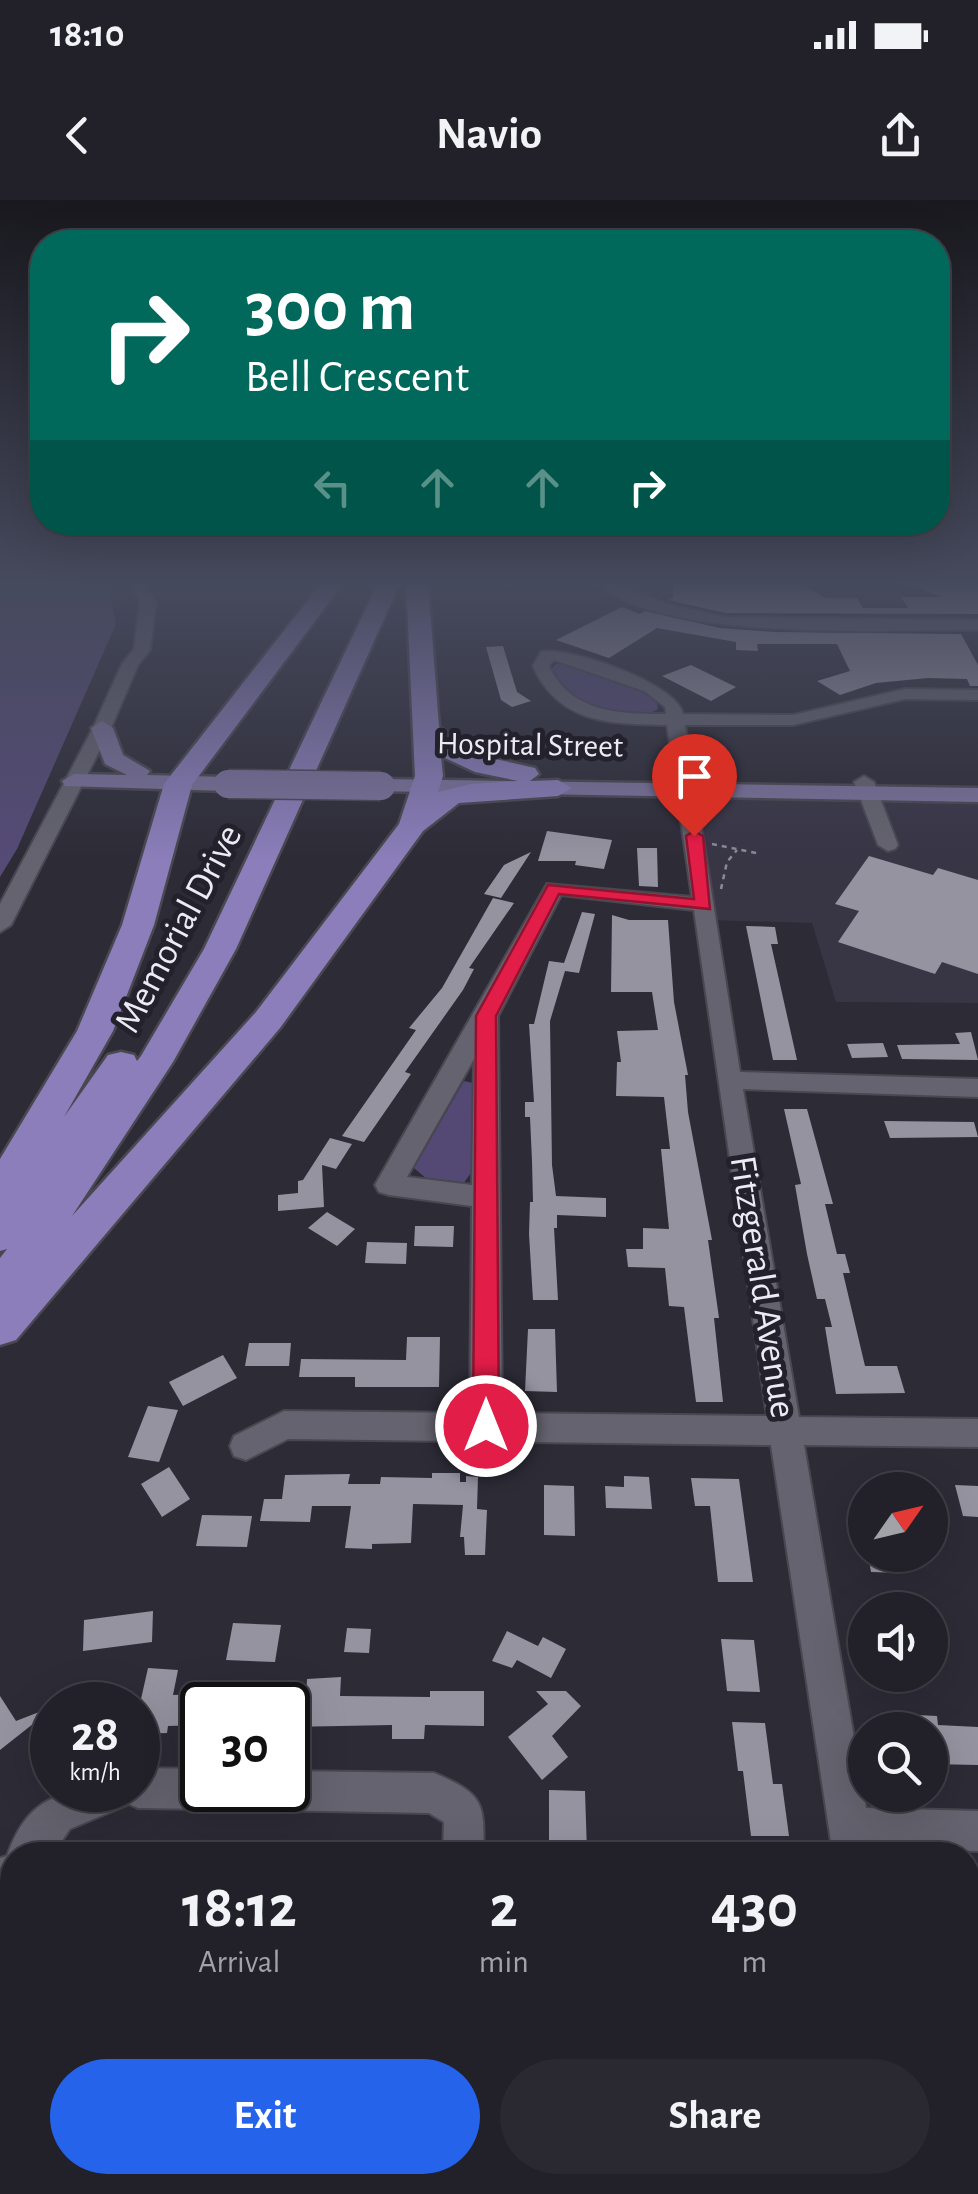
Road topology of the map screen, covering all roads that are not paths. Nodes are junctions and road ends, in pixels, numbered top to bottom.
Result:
1 (126, 674) edge
2 (263, 674) edge
3 (324, 674) edge
4 (347, 674) edge
5 (424, 674) edge
6 (544, 674) edge
7 (612, 674) edge
8 (978, 695) edge
9 (675, 719) junction
10 (102, 728) junction
11 (428, 730) junction
12 (138, 771) junction
13 (78, 775) junction
14 (182, 779) junction
15 (428, 781) junction
16 (559, 783) junction
17 (978, 783) edge
18 (685, 786) junction
19 (867, 788) junction
20 (978, 795) edge
21 (413, 824) junction
22 (888, 845) dead end
23 (703, 902) junction
24 (0, 925) edge
25 (486, 1016) junction
26 (729, 1080) junction
27 (978, 1088) edge
28 (0, 1193) edge
29 (485, 1197) junction
30 (0, 1235) edge
31 (0, 1292) edge
32 (0, 1327) edge
33 (486, 1426) junction
34 (785, 1431) junction
35 (978, 1433) edge
36 (246, 1446) dead end
37 (310, 1791) edge
38 (63, 1812) edge
39 (978, 1831) edge
40 (851, 1841) edge
41 (36, 1842) edge
42 (463, 1842) edge

1 - 10 street
2 - 14 highway
3 - 30 highway, Memorial Drive
4 - 31 highway, Memorial Drive
5 - 11 highway
6 - 9 street
7 - 9 street
8 - 9 street
9 - 18 street, Fitzgerald Avenue
10 - 12 main road
10 - 13 street
11 - 15 highway
11 - 16 highway
12 - 13 main road, Hospital Street
12 - 14 main road, Hospital Street
13 - 14 main road
13 - 24 street
14 - 15 main road, Hospital Street, bridge
14 - 28 highway
15 - 16 main road, Hospital Street
15 - 21 highway
16 - 18 main road, Hospital Street
16 - 21 highway
17 - 19 main road, Hospital Street
18 - 19 main road, Hospital Street
18 - 23 street, Fitzgerald Avenue
19 - 20 main road, Hospital Street
19 - 22 street
21 - 32 highway
23 - 25 street
23 - 26 street, Fitzgerald Avenue
25 - 29 street
25 - 29 street
26 - 27 street
26 - 34 street, Fitzgerald Avenue
29 - 33 street
33 - 34 street
33 - 36 street
34 - 35 street
34 - 40 street, Fitzgerald Avenue
37 - 42 street
38 - 41 street
39 - 40 street

